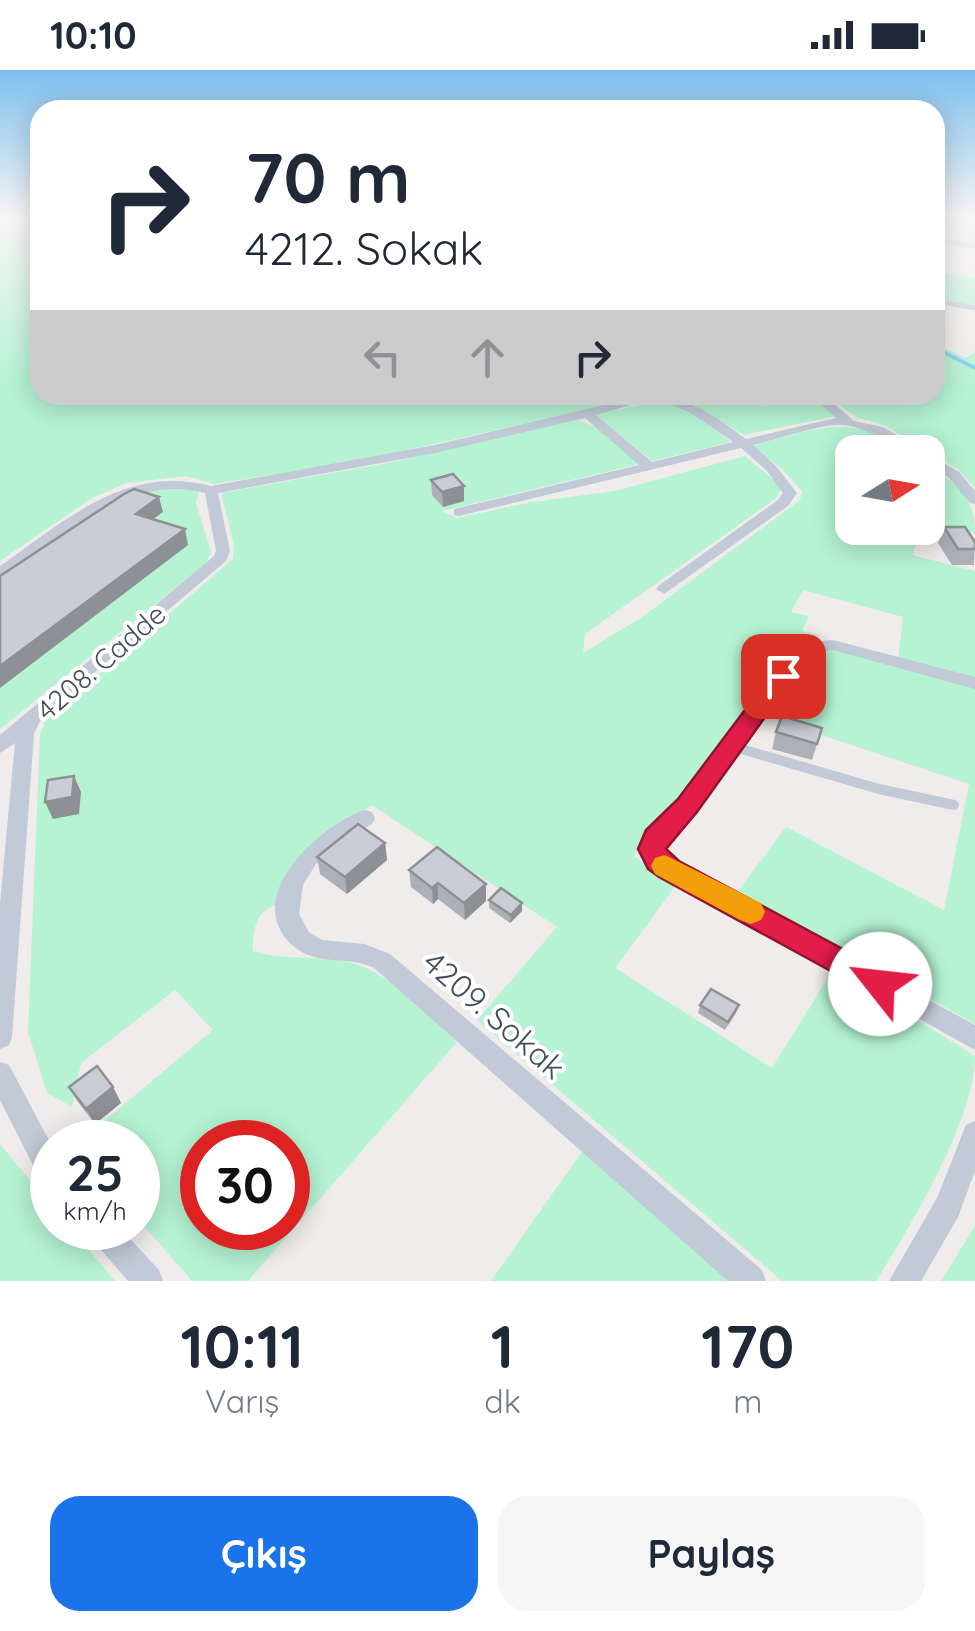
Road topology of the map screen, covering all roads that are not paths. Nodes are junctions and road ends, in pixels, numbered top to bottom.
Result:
1 (945, 303) edge
2 (975, 308) edge
3 (634, 405) edge
4 (682, 405) edge
5 (830, 405) edge
6 (587, 414) junction
7 (850, 422) junction
8 (888, 435) edge
9 (742, 443) junction
10 (650, 467) junction
11 (945, 470) edge
12 (210, 490) junction
13 (975, 500) edge
14 (459, 512) dead end
15 (0, 572) edge
16 (664, 589) dead end
17 (975, 683) edge
18 (35, 713) junction
19 (0, 746) edge
20 (732, 746) junction
21 (954, 805) dead end
22 (365, 818) dead end
23 (8, 819) edge
24 (0, 1037) edge
25 (975, 1038) edge
26 (3, 1088) edge
27 (975, 1134) edge
28 (30, 1135) edge
29 (120, 1250) edge
30 (148, 1281) edge
31 (752, 1281) edge
32 (904, 1281) edge

1 - 2 lane
3 - 6 street
4 - 9 street
5 - 7 street
6 - 10 street
6 - 12 street
7 - 8 street
7 - 9 street
9 - 10 street
9 - 16 street
10 - 14 street
11 - 13 street
12 - 15 street
12 - 18 street, 4208. Cadde
17 - 20 street
18 - 19 street
18 - 23 street, 4208. Cadde
20 - 21 lane
20 - 25 street
22 - 31 street, 4209. Sokak
23 - 24 street, 4208. Cadde
26 - 28 street
27 - 32 street
29 - 30 street

